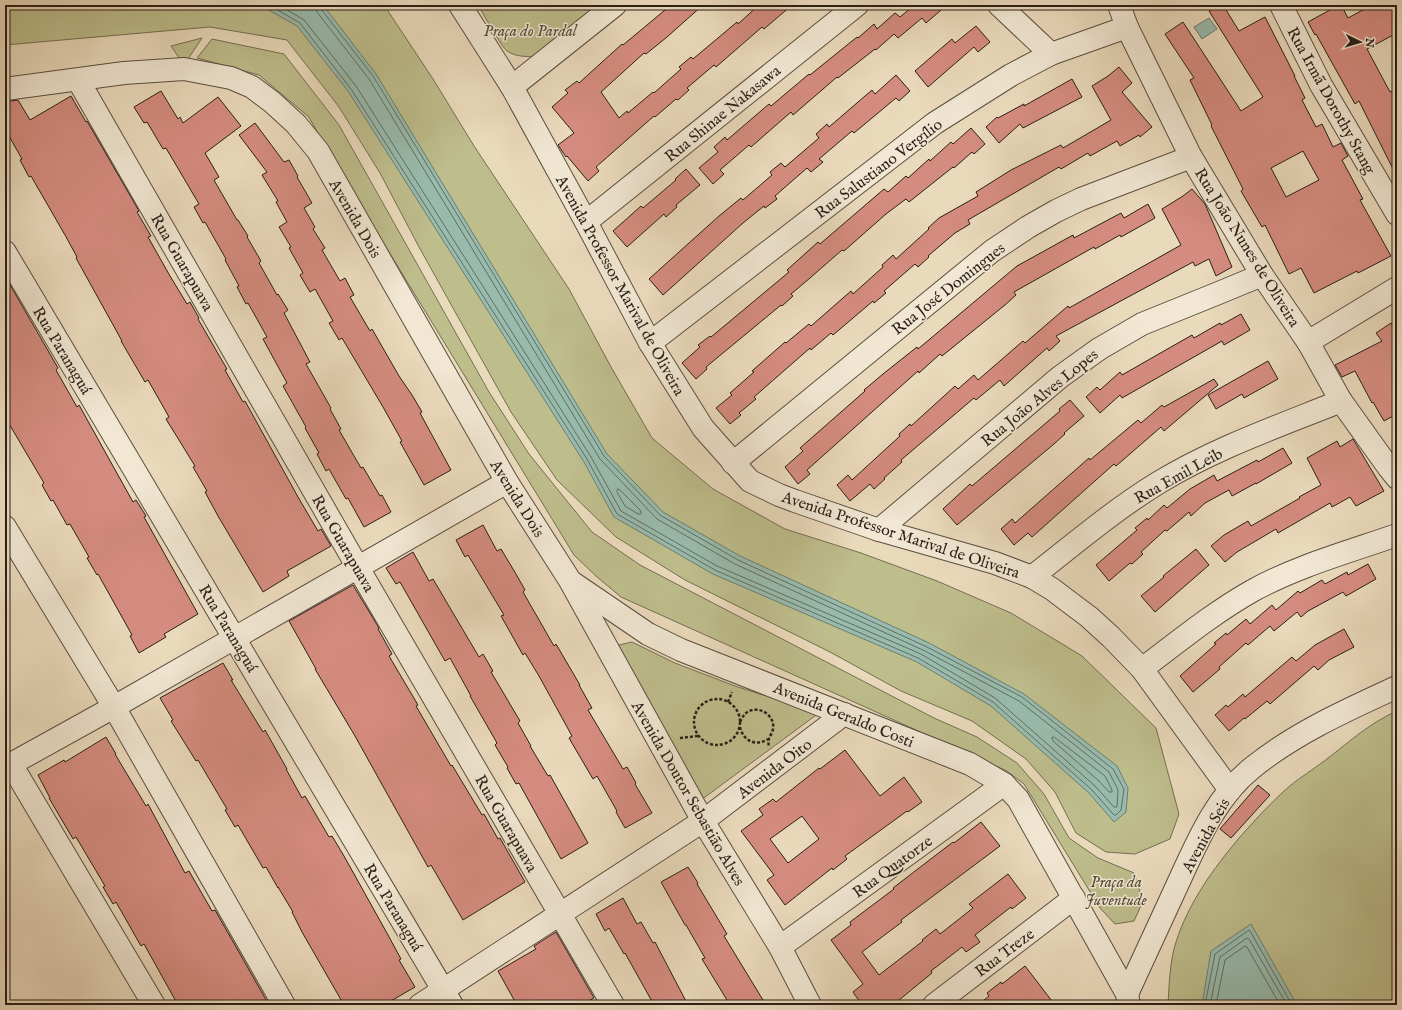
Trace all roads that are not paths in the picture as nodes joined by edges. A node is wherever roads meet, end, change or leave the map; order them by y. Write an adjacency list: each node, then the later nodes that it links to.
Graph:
1 (460, 5): 10 (street, Avenida Professor Marival de Oliveira)
2 (615, 5): 10 (street)
3 (857, 5): 14 (street, Rua Shinae Nakasawa)
4 (999, 5): 8 (street)
5 (1119, 5): 7 (street, Rua João Nunes de Oliveira)
6 (1281, 5): 13 (street, Rua Irmã Dorothy Stang)
7 (1127, 27): 8 (street, Rua Salustiano Vergílio); 12 (street, Rua João Nunes de Oliveira)
8 (1051, 54): 19 (street, Rua Salustiano Vergílio)
9 (78, 80): 11 (street, Avenida Dois); 23 (street, Avenida Dois); 27 (street, Rua Guarapuava)
10 (512, 87): 14 (street, Avenida Professor Marival de Oliveira)
11 (5, 89)
12 (1191, 158): 16 (street, Rua João Nunes de Oliveira); 21 (street, Rua José Domingues)
13 (1397, 214)
14 (586, 222): 19 (street, Avenida Professor Marival de Oliveira)
15 (5, 252): 30 (street, Rua Paranaguá)
16 (1262, 275): 18 (street, Rua João Nunes de Oliveira); 25 (street, Rua João Alves Lopes)
17 (1397, 288): 18 (street)
18 (1308, 342): 20 (street, Rua João Nunes de Oliveira)
19 (650, 344): 21 (street, Avenida Professor Marival de Oliveira)
20 (1341, 401): 22 (street, Rua João Nunes de Oliveira); 28 (street, Rua Emil Leib)
21 (732, 463): 25 (street, Avenida Professor Marival de Oliveira)
22 (1397, 478)
23 (507, 482): 27 (street); 29 (street, Avenida Dois)
24 (5, 527): 33 (street)
25 (879, 530): 28 (street, Avenida Professor Marival de Oliveira)
26 (1397, 535): 31 (street)
27 (357, 566): 30 (street); 39 (street, Rua Guarapuava)
28 (1032, 577): 31 (street, Avenida Professor Marival de Oliveira)
29 (569, 579): 34 (street, Avenida Geraldo Costi); 37 (street, Avenida Doutor Sebastião Alves)
30 (234, 638): 33 (street); 41 (street, Rua Paranaguá)
31 (1142, 669): 36 (street, Avenida Professor Marival de Oliveira)
32 (1397, 687): 36 (street, Avenida Seis)
33 (114, 707): 43 (street); 44 (street)
34 (844, 714): 35 (street, Avenida Geraldo Costi); 37 (street, Avenida Oito)
35 (1004, 784): 38 (street, Avenida Geraldo Costi); 40 (street, Rua Quatorze)
36 (1230, 790): 42 (street, Avenida Seis)
37 (703, 821): 39 (street, Avenida Oito); 40 (street, Avenida Doutor Sebastião Alves)
38 (1074, 898): 42 (street, Avenida Geraldo Costi); 48 (street, Rua Treze)
39 (560, 914): 41 (street, Avenida Oito); 46 (street, Rua Guarapuava)
40 (780, 947): 47 (street, Avenida Doutor Sebastião Alves)
41 (448, 998): 45 (street, Avenida Oito)
42 (1128, 1000)
43 (154, 1005)
44 (284, 1005)
45 (420, 1005)
46 (613, 1005)
47 (810, 1005)
48 (934, 1005)

